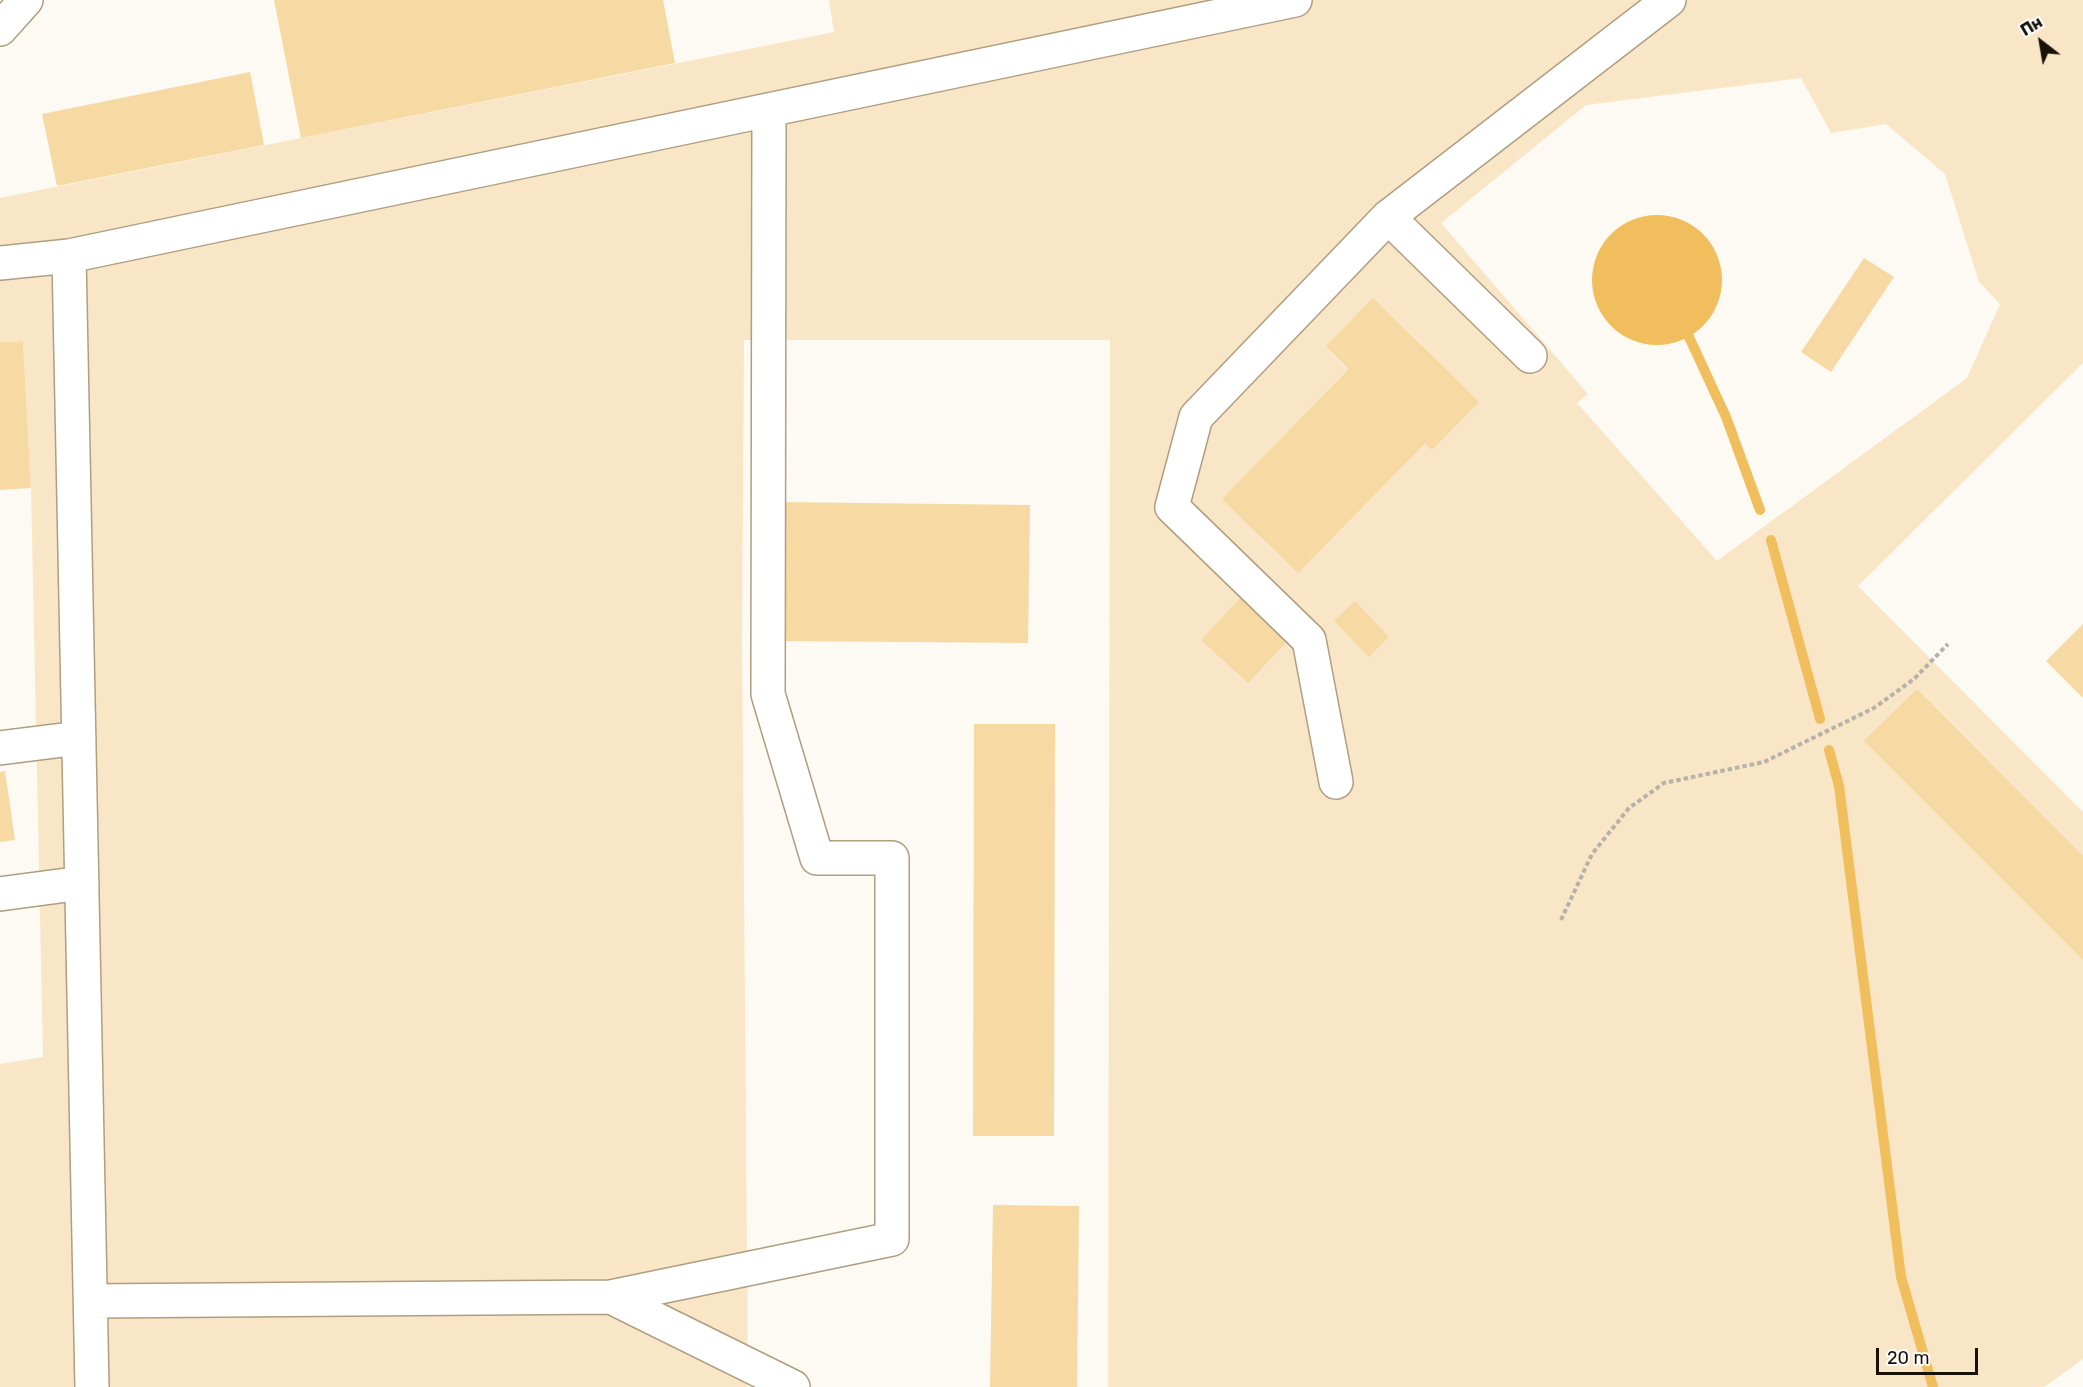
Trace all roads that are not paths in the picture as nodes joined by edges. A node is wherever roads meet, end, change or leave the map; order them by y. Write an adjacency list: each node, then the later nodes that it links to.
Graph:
1 (26, 0): 4 (street)
2 (1294, 0): 5 (street)
3 (1669, 0): 6 (street)
4 (0, 29)
5 (769, 110): 7 (street); 15 (street)
6 (1388, 217): 9 (street); 12 (street)
7 (69, 256): 8 (street); 10 (street)
8 (0, 263)
9 (1530, 356)
10 (79, 738): 11 (street); 13 (street)
11 (0, 748)
12 (1336, 782)
13 (82, 883): 14 (street); 16 (street)
14 (0, 894)
15 (611, 1297): 16 (street); 18 (street)
16 (91, 1301): 17 (street)
17 (92, 1387)
18 (793, 1387)

